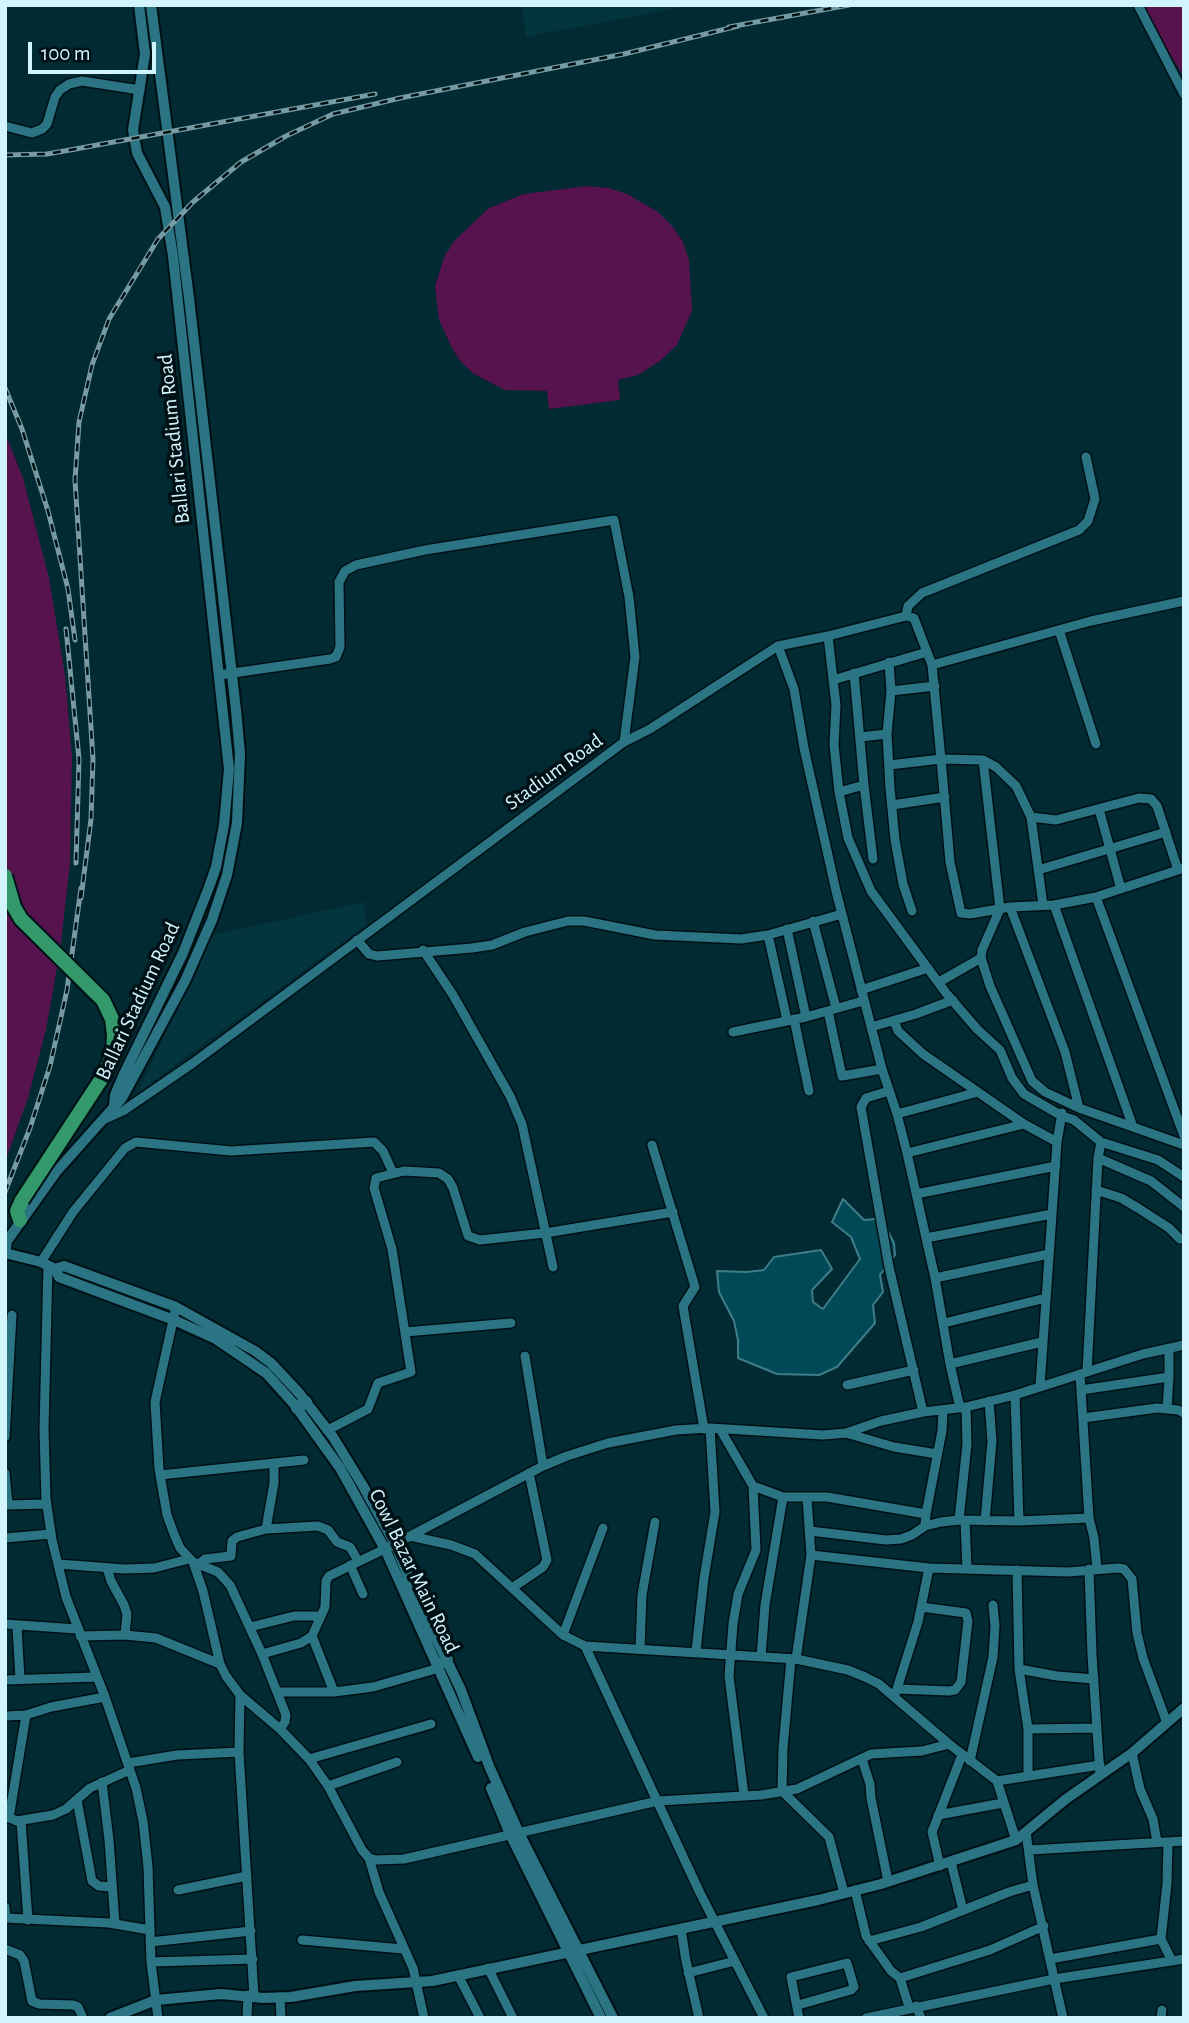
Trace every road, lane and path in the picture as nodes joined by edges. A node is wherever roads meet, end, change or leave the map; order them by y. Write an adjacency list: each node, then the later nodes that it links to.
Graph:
1 (139, 5): 4 (street, Ballari Stadium Road)
2 (151, 5): 7 (street, Ballari Stadium Road)
3 (1138, 5): 5 (street)
4 (140, 90): 6 (street); 7 (street, Ballari Stadium Road)
5 (1184, 94)
6 (5, 126)
7 (183, 299): 17 (street, Ballari Stadium Road); 19 (street, Ballari Stadium Road)
8 (1086, 457): 10 (street)
9 (1184, 601): 11 (street)
10 (906, 616): 12 (street); 14 (street)
11 (1059, 630): 16 (street); 26 (street)
12 (828, 636): 13 (street); 20 (street)
13 (778, 646): 25 (street); 48 (street)
14 (927, 652): 15 (street); 16 (street)
15 (889, 662): 18 (street); 22 (street)
16 (932, 665): 21 (street)
17 (232, 673): 19 (street, Stadium Road); 25 (street, Stadium Road); 54 (street, Ballari Stadium Road)
18 (854, 673): 20 (street); 24 (street)
19 (219, 675): 52 (street, Ballari Stadium Road)
20 (833, 680): 31 (street)
21 (935, 687): 22 (street); 27 (street)
22 (891, 691): 23 (street)
23 (887, 734): 24 (street); 29 (street)
24 (860, 737): 30 (street)
25 (624, 742): 53 (street, Stadium Road)
26 (1097, 744)
27 (941, 759): 28 (street); 29 (street); 32 (street)
28 (983, 760): 35 (street); 46 (street)
29 (889, 765): 33 (street)
30 (864, 785): 31 (street); 38 (street)
31 (839, 792): 57 (street)
32 (945, 797): 33 (street); 46 (street)
33 (892, 805): 47 (street)
34 (1099, 809): 35 (street); 36 (street); 37 (street)
35 (1031, 817): 40 (street)
36 (1166, 832): 37 (street); 39 (street)
37 (1110, 851): 40 (street); 42 (street)
38 (873, 859)
39 (1181, 869): 42 (street)
40 (1038, 870): 44 (street)
41 (5, 876): 95 (highway, bridge)
42 (1121, 889): 43 (street)
43 (1096, 897): 45 (street); 80 (street)
44 (1043, 905): 45 (street); 46 (street)
45 (1054, 905): 79 (street)
46 (1005, 908): 56 (street); 74 (street)
47 (912, 911)
48 (842, 914): 49 (street); 59 (street)
49 (813, 921): 50 (street); 62 (street)
50 (787, 929): 51 (street); 63 (street)
51 (768, 935): 55 (street); 64 (street)
52 (189, 939): 54 (street); 73 (street, Ballari Stadium Road)
53 (359, 942): 55 (street); 77 (street, Stadium Road)
54 (201, 944): 73 (street, Ballari Stadium Road)
55 (423, 950): 96 (street)
56 (981, 958): 58 (street); 72 (street)
57 (928, 968): 58 (street); 59 (street)
58 (939, 982): 60 (street)
59 (861, 990): 61 (street)
60 (953, 1000): 65 (street); 76 (street)
61 (863, 1001): 62 (street); 66 (street)
62 (832, 1009): 63 (street); 68 (street)
63 (806, 1017): 64 (street)
64 (791, 1020): 67 (street); 70 (street)
65 (894, 1021): 66 (street); 71 (street)
66 (871, 1027): 68 (street)
67 (733, 1032)
68 (881, 1069): 69 (street)
69 (889, 1090): 75 (street); 117 (street)
70 (809, 1091)
71 (978, 1092): 75 (street); 78 (street)
72 (1064, 1102): 74 (street); 76 (street)
73 (114, 1105): 77 (street)
74 (1079, 1108): 79 (street)
75 (897, 1114): 85 (street)
76 (1062, 1116): 81 (street); 82 (street)
77 (103, 1120): 95 (street)
78 (1024, 1124): 81 (street); 85 (street)
79 (1133, 1127): 84 (street)
80 (1184, 1136)
81 (1057, 1142): 87 (street)
82 (1101, 1142): 86 (street); 89 (street)
83 (652, 1145): 93 (street)
84 (1184, 1145)
85 (907, 1153): 91 (street)
86 (1098, 1158): 90 (street); 92 (street)
87 (1056, 1166): 91 (street); 94 (street)
88 (393, 1173): 96 (street); 102 (street); 111 (street)
89 (1184, 1177)
90 (1096, 1190): 98 (street); 118 (street)
91 (916, 1194): 97 (street)
92 (1184, 1207)
93 (673, 1212): 96 (street); 132 (street)
94 (1052, 1214): 97 (street); 101 (street)
95 (20, 1220): 99 (street)
96 (545, 1233): 103 (street)
97 (926, 1238): 104 (street)
98 (1180, 1240)
99 (6, 1242): 100 (street)
100 (5, 1254): 102 (street)
101 (1049, 1254): 104 (street); 105 (street)
102 (48, 1266): 106 (street); 108 (street, Cowl Bazar Main Road); 146 (street)
103 (553, 1267)
104 (935, 1278): 110 (street)
105 (1046, 1298): 110 (street); 112 (street)
106 (176, 1307): 108 (street); 125 (street)
107 (12, 1315): 135 (street)
108 (174, 1320): 125 (street, Cowl Bazar Main Road); 142 (street)
109 (511, 1323): 111 (street)
110 (944, 1323): 116 (street)
111 (405, 1332): 133 (street)
112 (1042, 1342): 116 (street); 121 (street)
113 (1184, 1345): 114 (street)
114 (1170, 1349): 118 (street); 119 (street)
115 (525, 1356): 139 (street)
116 (950, 1364): 126 (street)
117 (914, 1370): 120 (street); 129 (street)
118 (1083, 1373): 121 (street); 122 (street)
119 (1169, 1377): 122 (street); 127 (street)
120 (847, 1385)
121 (1040, 1387): 123 (street)
122 (1081, 1390): 131 (street)
123 (1015, 1395): 124 (street); 152 (street)
124 (989, 1401): 126 (street); 151 (street)
125 (301, 1405): 133 (street); 161 (street, Cowl Bazar Main Road)
126 (963, 1408): 128 (street); 150 (street)
127 (1167, 1409): 130 (street); 131 (street)
128 (943, 1411): 129 (street); 136 (street)
129 (923, 1412): 134 (street)
130 (1184, 1413)
131 (1083, 1418): 149 (street)
132 (711, 1429): 134 (street); 139 (street); 143 (street); 185 (street)
133 (328, 1430): 161 (street)
134 (846, 1433): 136 (street)
135 (5, 1437)
136 (937, 1454): 148 (street)
137 (304, 1460): 138 (street)
138 (274, 1463): 142 (street); 156 (street)
139 (543, 1466): 141 (street)
140 (5, 1473): 147 (street)
141 (529, 1474): 159 (street); 171 (street)
142 (160, 1475): 163 (street)
143 (753, 1486): 144 (street); 187 (street)
144 (783, 1497): 145 (street); 188 (street)
145 (807, 1498): 148 (street); 157 (street)
146 (47, 1504): 147 (street); 158 (street)
147 (7, 1505)
148 (926, 1514): 154 (street)
149 (1089, 1518): 152 (street); 169 (street)
150 (962, 1520): 151 (street); 154 (street); 168 (street)
151 (985, 1521): 152 (street)
152 (1019, 1521)
153 (655, 1522): 184 (street)
154 (925, 1526): 157 (street)
155 (603, 1528): 180 (street)
156 (266, 1529): 163 (street); 164 (street)
157 (810, 1531): 162 (street)
158 (51, 1534): 160 (street); 165 (street)
159 (410, 1536): 161 (street); 171 (street)
160 (5, 1538)
161 (390, 1546): 164 (street); 191 (street, Cowl Bazar Main Road)
162 (811, 1555): 167 (street); 189 (street)
163 (193, 1562): 166 (street); 178 (street); 190 (street)
164 (354, 1563): 172 (street); 175 (street)
165 (58, 1564): 166 (street); 179 (street)
166 (107, 1568): 181 (street)
167 (929, 1568): 168 (street); 174 (street)
168 (967, 1568): 170 (street)
169 (1093, 1569): 170 (street); 195 (street); 205 (street)
170 (1017, 1570): 192 (street)
171 (512, 1588): 180 (street)
172 (363, 1594)
173 (993, 1605): 213 (street)
174 (921, 1607): 199 (street); 199 (street)
175 (321, 1616): 178 (street); 182 (street)
176 (5, 1625): 177 (street)
177 (18, 1627): 179 (street); 194 (street)
178 (250, 1627): 186 (street)
179 (79, 1633): 181 (street); 193 (street)
180 (563, 1635): 183 (street)
181 (125, 1636): 190 (street)
182 (312, 1636): 186 (street); 198 (street)
183 (585, 1646): 184 (street); 226 (street)
184 (640, 1648): 185 (street)
185 (696, 1651): 187 (street)
186 (262, 1654): 197 (street)
187 (731, 1656): 188 (street); 224 (street)
188 (761, 1657): 189 (street)
189 (793, 1659): 199 (street); 223 (street)
190 (220, 1664): 200 (street)
191 (441, 1664): 198 (street); 232 (street, Cowl Bazar Main Road)
192 (1019, 1669): 195 (street); 209 (street)
193 (96, 1677): 194 (street); 201 (street)
194 (20, 1679): 196 (street)
195 (1094, 1679): 207 (street)
196 (5, 1680)
197 (277, 1692): 198 (street); 208 (street)
198 (334, 1692)
199 (895, 1692): 210 (street)
200 (240, 1695): 208 (street); 211 (street)
201 (105, 1697): 203 (street); 217 (street)
202 (1184, 1708): 205 (street)
203 (26, 1714): 204 (street); 229 (street)
204 (5, 1716)
205 (1167, 1723): 212 (street)
206 (430, 1724): 214 (street)
207 (1097, 1728): 209 (street); 218 (street)
208 (280, 1729): 214 (street)
209 (1028, 1729): 219 (street)
210 (949, 1744): 213 (street); 215 (street)
211 (239, 1752): 217 (street); 240 (street)
212 (1132, 1753): 218 (street); 235 (street)
213 (966, 1758): 220 (street); 228 (street)
214 (309, 1759): 222 (street)
215 (862, 1759): 223 (street); 241 (street)
216 (397, 1762): 222 (street)
217 (129, 1767): 221 (street); 254 (street)
218 (1100, 1770): 219 (street); 231 (street)
219 (1028, 1776): 220 (street)
220 (997, 1781): 227 (street)
221 (102, 1782): 225 (street); 243 (street)
222 (328, 1786): 238 (street)
223 (782, 1791): 224 (street); 245 (street)
224 (744, 1795): 226 (street)
225 (77, 1800): 230 (street); 243 (street)
226 (658, 1801): 232 (street); 250 (street)
227 (1003, 1803): 228 (street); 233 (street)
228 (938, 1815): 239 (street)
229 (7, 1817): 230 (street)
230 (21, 1821): 249 (street)
231 (1026, 1832): 233 (street); 237 (street)
232 (515, 1833): 238 (street); 262 (street, Cowl Bazar Main Road)
233 (1016, 1840): 239 (street)
234 (1184, 1841): 236 (street)
235 (1157, 1842): 236 (street); 237 (street)
236 (1168, 1842): 256 (street)
237 (1029, 1850): 242 (street)
238 (369, 1858): 260 (street)
239 (946, 1864): 241 (street); 247 (street)
240 (247, 1876): 244 (street); 255 (street)
241 (888, 1881): 245 (street)
242 (1033, 1885): 247 (street); 252 (street)
243 (113, 1887): 251 (street)
244 (177, 1890)
245 (850, 1892): 250 (street); 259 (street)
246 (5, 1907): 248 (street)
247 (963, 1910): 259 (street)
248 (6, 1918): 249 (street)
249 (27, 1920): 251 (street)
250 (715, 1922): 253 (street); 266 (street)
251 (115, 1924): 254 (street)
252 (1044, 1926): 264 (street); 272 (street)
253 (681, 1929): 262 (street); 270 (street)
254 (150, 1930): 258 (street)
255 (251, 1931): 258 (street); 263 (street)
256 (1161, 1939): 264 (street); 267 (street)
257 (302, 1940): 260 (street)
258 (150, 1941): 268 (street)
259 (869, 1941): 272 (street)
260 (404, 1948): 274 (street)
261 (5, 1949): 280 (street)
262 (573, 1951): 269 (street); 288 (street); 289 (street)
263 (253, 1959): 268 (street); 275 (street)
264 (1050, 1959): 273 (street)
265 (1184, 1959): 267 (street)
266 (735, 1961): 270 (street); 291 (street)
267 (1172, 1961): 273 (street)
268 (151, 1962): 277 (street)
269 (488, 1968): 271 (street); 287 (street)
270 (688, 1973): 290 (street)
271 (458, 1975): 274 (street); 286 (street)
272 (900, 1978): 279 (street)
273 (1054, 1979): 279 (street); 295 (street)
274 (418, 1982): 276 (street); 285 (street)
275 (251, 1996): 276 (street); 277 (street); 283 (street)
276 (280, 1997): 284 (street)
277 (156, 2000): 281 (street); 282 (street)
278 (798, 2005): 278 (street); 292 (street)
279 (913, 2006): 293 (street); 294 (street)
280 (83, 2018)
281 (110, 2018)
282 (158, 2018)
283 (247, 2018)
284 (281, 2018)
285 (424, 2018)
286 (480, 2018)
287 (513, 2018)
288 (601, 2018)
289 (613, 2018)
290 (699, 2018)
291 (764, 2018)
292 (799, 2018)
293 (866, 2018)
294 (921, 2018)
295 (1063, 2018)

